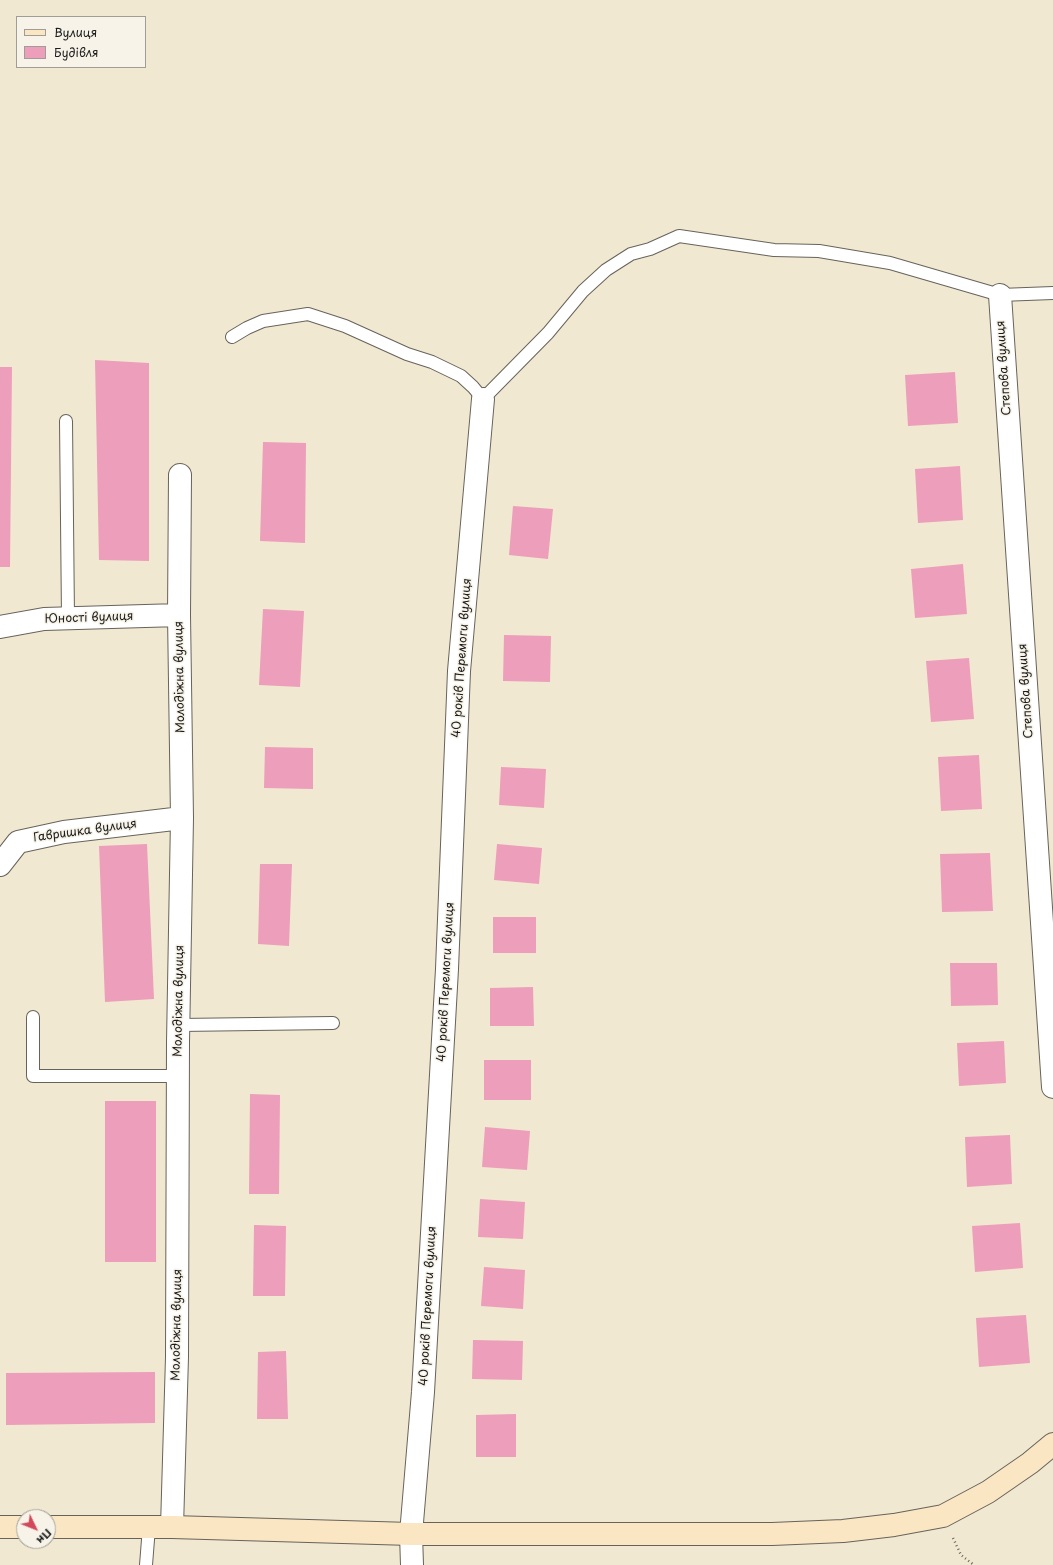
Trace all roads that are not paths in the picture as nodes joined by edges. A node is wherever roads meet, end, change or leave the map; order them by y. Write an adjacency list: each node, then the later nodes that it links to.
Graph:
1 (1053, 293): 2 (lane)
2 (1000, 295): 4 (lane); 16 (street, Степова вулиця)
3 (232, 337): 4 (lane)
4 (483, 399): 23 (street, 40 років Перемоги вулиця)
5 (66, 421): 8 (lane)
6 (180, 475): 7 (street, Молодіжна вулиця)
7 (179, 615): 8 (street, Юності вулиця); 10 (street, Молодіжна вулиця)
8 (68, 618): 9 (street, Юності вулиця)
9 (0, 627)
10 (182, 818): 11 (street, Гавришка вулиця); 14 (street, Молодіжна вулиця)
11 (0, 865)
12 (33, 1017): 15 (lane)
13 (333, 1023): 14 (lane)
14 (179, 1025): 15 (street, Молодіжна вулиця)
15 (178, 1076): 22 (street, Молодіжна вулиця)
16 (1053, 1087)
17 (1053, 1444): 23 (street)
18 (0, 1526): 19 (street)
19 (16, 1527)
20 (56, 1527): 21 (street)
21 (149, 1527): 22 (street); 24 (lane)
22 (172, 1527): 23 (street)
23 (411, 1534): 25 (street, 40 років Перемоги вулиця)
24 (146, 1565)
25 (412, 1565)

